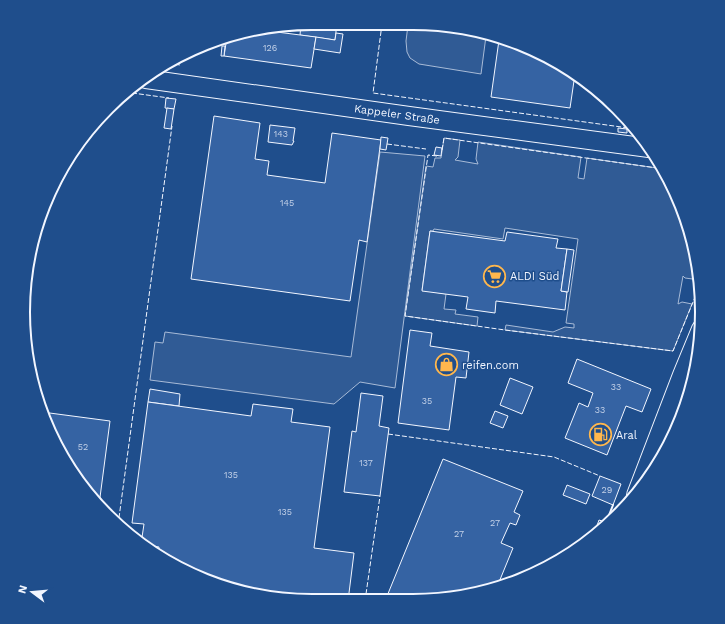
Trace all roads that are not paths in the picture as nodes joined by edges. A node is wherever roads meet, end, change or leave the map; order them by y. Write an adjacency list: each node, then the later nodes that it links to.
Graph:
1 (152, 80): 2 (street, Kappeler Straße)
2 (642, 147)
3 (693, 348): 4 (street)
4 (644, 473)

